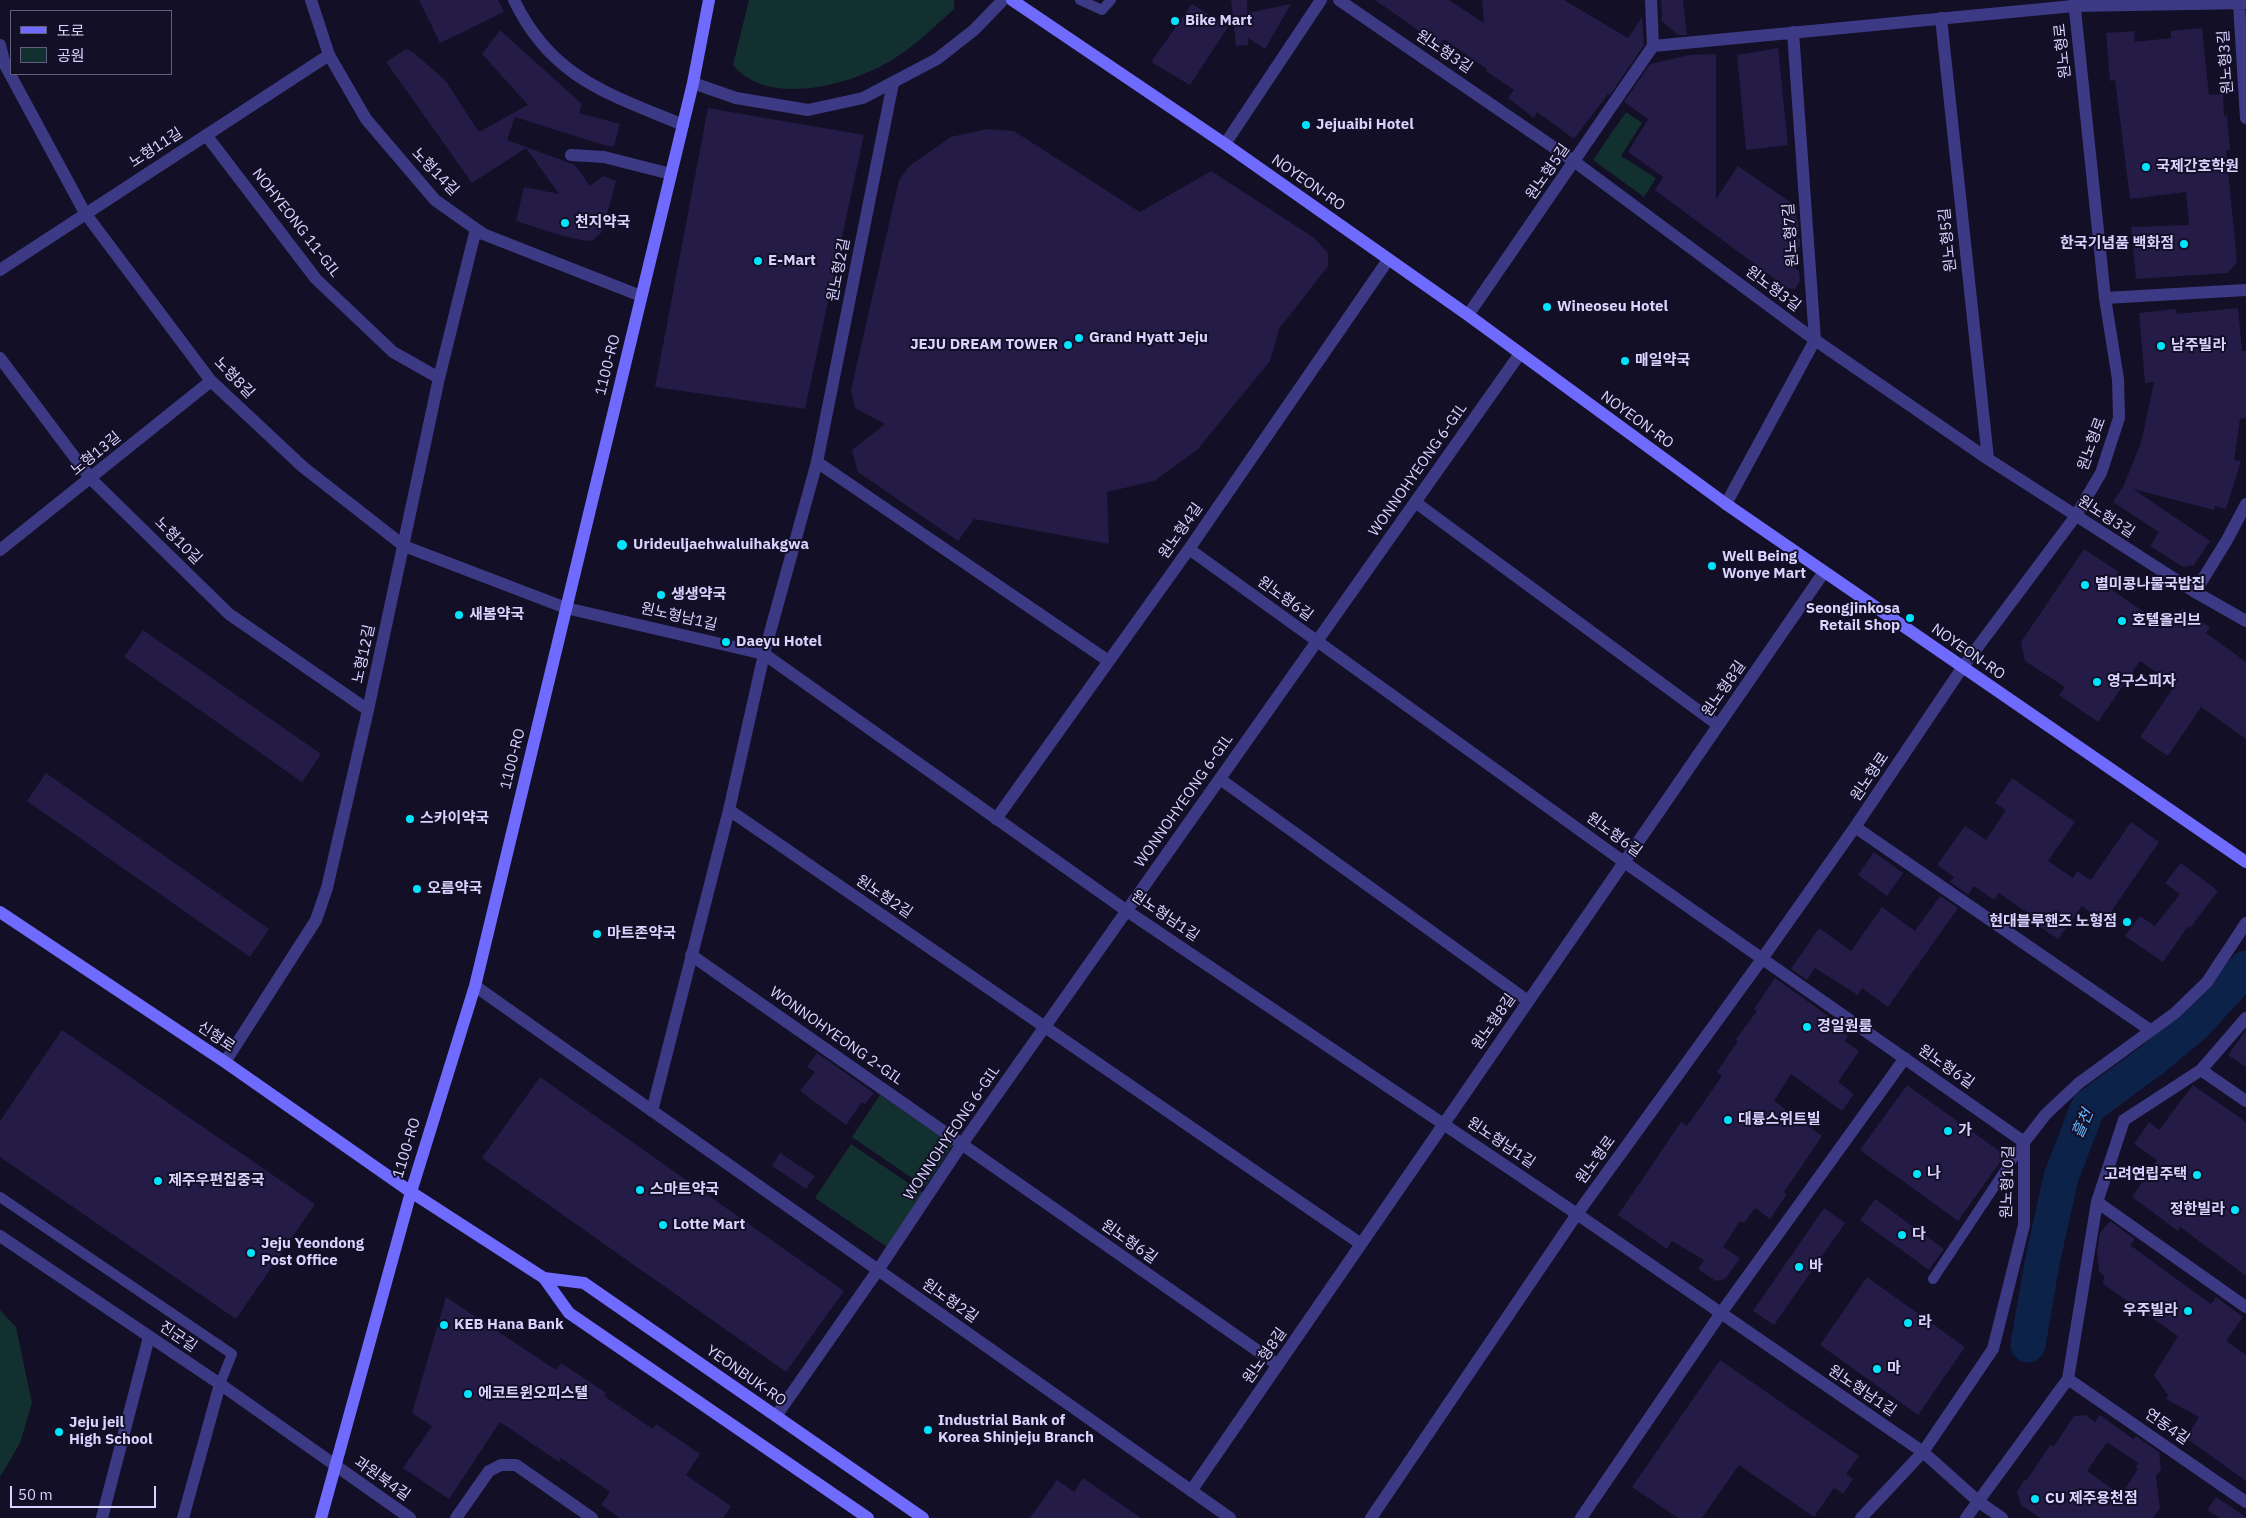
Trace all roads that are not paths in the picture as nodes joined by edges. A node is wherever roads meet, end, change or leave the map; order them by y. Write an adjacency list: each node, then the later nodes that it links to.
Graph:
1 (311, 0): 17 (street, 노형14길)
2 (514, 0): 22 (street)
3 (709, 0): 19 (main road, 1100-RO)
4 (1003, 0): 20 (street)
5 (1012, 0): 24 (main road, NOYEON-RO)
6 (1080, 0): 7 (lane)
7 (1111, 0)
8 (1321, 0): 24 (street)
9 (1339, 0): 26 (street, 원노형3길)
10 (1651, 0): 16 (street)
11 (2074, 3): 12 (street); 13 (street); 34 (street, 원노형로)
12 (2242, 4): 21 (street, 원노형3길)
13 (1940, 18): 14 (street); 41 (street, 원노형5길)
14 (1793, 32): 16 (street); 36 (street, 원노형7길)
15 (0, 45): 18 (street, 노형8길)
16 (1654, 46): 26 (street, 원노형5길)
17 (329, 55): 23 (street, 노형11길); 29 (street, 노형14길)
18 (3, 66): 28 (street, 노형8길)
19 (693, 83): 20 (street); 22 (main road, 1100-RO)
20 (893, 83): 42 (street, 원노형2길)
21 (2246, 118)
22 (682, 125): 27 (main road, 1100-RO)
23 (206, 134): 28 (street, 노형11길); 39 (street, NOHYEONG 11-GIL)
24 (1225, 144): 30 (main road, NOYEON-RO)
25 (571, 155): 27 (street)
26 (1575, 162): 35 (street, 원노형5길); 36 (street, 원노형3길)
27 (671, 174): 33 (main road, 1100-RO)
28 (85, 213): 31 (street, 노형11길); 40 (street, 노형8길)
29 (476, 230): 33 (street, 노형14길); 39 (street, 노형12길)
30 (1388, 260): 35 (main road, NOYEON-RO); 49 (street, 원노형4길)
31 (0, 270)
32 (2246, 290): 34 (street)
33 (641, 296): 53 (main road, 1100-RO)
34 (2105, 298): 47 (street, 원노형로)
35 (1468, 315): 37 (main road, NOYEON-RO)
36 (1815, 340): 41 (street, 원노형3길); 45 (street)
37 (1519, 355): 44 (street, WONNOHYEONG 6-GIL); 45 (main road, NOYEON-RO)
38 (0, 358): 43 (street, 노형10길)
39 (439, 378): 48 (street, 노형12길)
40 (211, 381): 43 (street, 노형13길); 48 (street, 노형8길)
41 (1988, 459): 47 (street, 원노형3길)
42 (817, 462): 56 (street, 원노형2길); 57 (street)
43 (92, 479): 50 (street, 노형13길); 59 (street, 노형10길)
44 (1415, 502): 55 (street, WONNOHYEONG 6-GIL); 60 (street)
45 (1726, 504): 51 (main road, NOYEON-RO)
46 (2246, 504): 52 (street)
47 (2075, 517): 52 (street, 원노형3길); 58 (street, 원노형로)
48 (404, 546): 53 (street, 노형8길); 59 (street, 노형12길)
49 (1189, 549): 55 (street, 원노형6길); 57 (street, 원노형4길)
50 (0, 550)
51 (1824, 572): 58 (main road, NOYEON-RO); 60 (street, 원노형8길)
52 (2195, 592): 54 (street, 원노형3길)
53 (566, 608): 56 (street, 원노형남1길); 72 (main road, 1100-RO)
54 (2246, 621)
55 (1317, 642): 61 (street, WONNOHYEONG 6-GIL); 65 (street, 원노형6길)
56 (764, 654): 62 (street, 원노형2길); 63 (street, 원노형남1길)
57 (1107, 660): 63 (street, 원노형4길)
58 (1962, 668): 64 (street, 원노형로); 66 (main road, NOYEON-RO)
59 (368, 710): 78 (street, 노형12길)
60 (1718, 725): 65 (street, 원노형8길)
61 (1220, 779): 67 (street, WONNOHYEONG 6-GIL); 73 (street)
62 (729, 810): 70 (street, 원노형2길); 75 (street, 원노형2길)
63 (996, 819): 67 (street, 원노형남1길)
64 (1855, 827): 71 (street, 원노형로); 76 (street)
65 (1624, 862): 71 (street, 원노형6길); 73 (street, 원노형8길)
66 (2246, 862)
67 (1127, 910): 75 (street, WONNOHYEONG 6-GIL); 82 (street, 원노형남1길)
68 (1, 916): 78 (main road, 신형로)
69 (2246, 923): 76 (street, 원노형10길)
70 (690, 955): 81 (street, 원노형2길); 84 (street, WONNOHYEONG 2-GIL)
71 (1762, 960): 77 (street, 원노형6길); 88 (street, 원노형로)
72 (475, 986): 81 (street, 원노형2길); 85 (main road, 1100-RO)
73 (1528, 1001): 82 (street, 원노형8길)
74 (2246, 1018): 79 (street)
75 (1045, 1027): 84 (street, WONNOHYEONG 6-GIL); 90 (street)
76 (2150, 1030): 83 (street, 원노형10길)
77 (1905, 1058): 83 (street, 원노형6길); 95 (street)
78 (225, 1062): 85 (main road, 신형로)
79 (2201, 1070): 80 (street); 87 (street)
80 (2246, 1101)
81 (652, 1111): 91 (street, 원노형2길)
82 (1444, 1124): 88 (street, 원노형남1길); 90 (street, 원노형8길)
83 (2024, 1142): 93 (lane); 101 (street, 원노형10길)
84 (962, 1144): 91 (street, WONNOHYEONG 6-GIL); 97 (street, 원노형6길)
85 (410, 1192): 92 (main road, YEONBUK-RO); 102 (main road, 1100-RO)
86 (0, 1197): 99 (lane)
87 (2097, 1202): 94 (street); 98 (street)
88 (1577, 1214): 95 (street, 원노형남1길); 115 (street, 원노형로)
89 (0, 1236): 96 (street, 진군길)
90 (1361, 1244): 97 (street, 원노형8길)
91 (878, 1270): 100 (street, WONNOHYEONG 6-GIL); 103 (street, 원노형2길)
92 (544, 1278): 100 (main road, YEONBUK-RO); 112 (main road, YEONBUK-RO)
93 (1933, 1279)
94 (2246, 1307)
95 (1721, 1314): 101 (street, 원노형남1길); 116 (street)
96 (149, 1337): 99 (street, 진군길); 106 (street)
97 (1278, 1366): 103 (street, 원노형8길)
98 (2068, 1379): 104 (street); 105 (street, 연동4길)
99 (220, 1384): 102 (street, 진군길); 107 (street)
100 (776, 1416): 113 (main road, YEONBUK-RO)
101 (1922, 1452): 104 (street, 원노형남1길); 117 (street, 원노형10길)
102 (336, 1467): 108 (main road, 1100-RO); 109 (street, 과원북4길)
103 (1191, 1491): 114 (street, 원노형2길)
104 (1979, 1502): 118 (street); 119 (street, 원노형남1길)
105 (2246, 1502)
106 (102, 1518)
107 (183, 1518)
108 (322, 1518)
109 (410, 1518)
110 (456, 1518): 111 (street)
111 (592, 1518)
112 (868, 1518)
113 (923, 1518)
114 (1230, 1518)
115 (1371, 1518)
116 (1581, 1518)
117 (1861, 1518)
118 (1966, 1518)
119 (2002, 1518)

